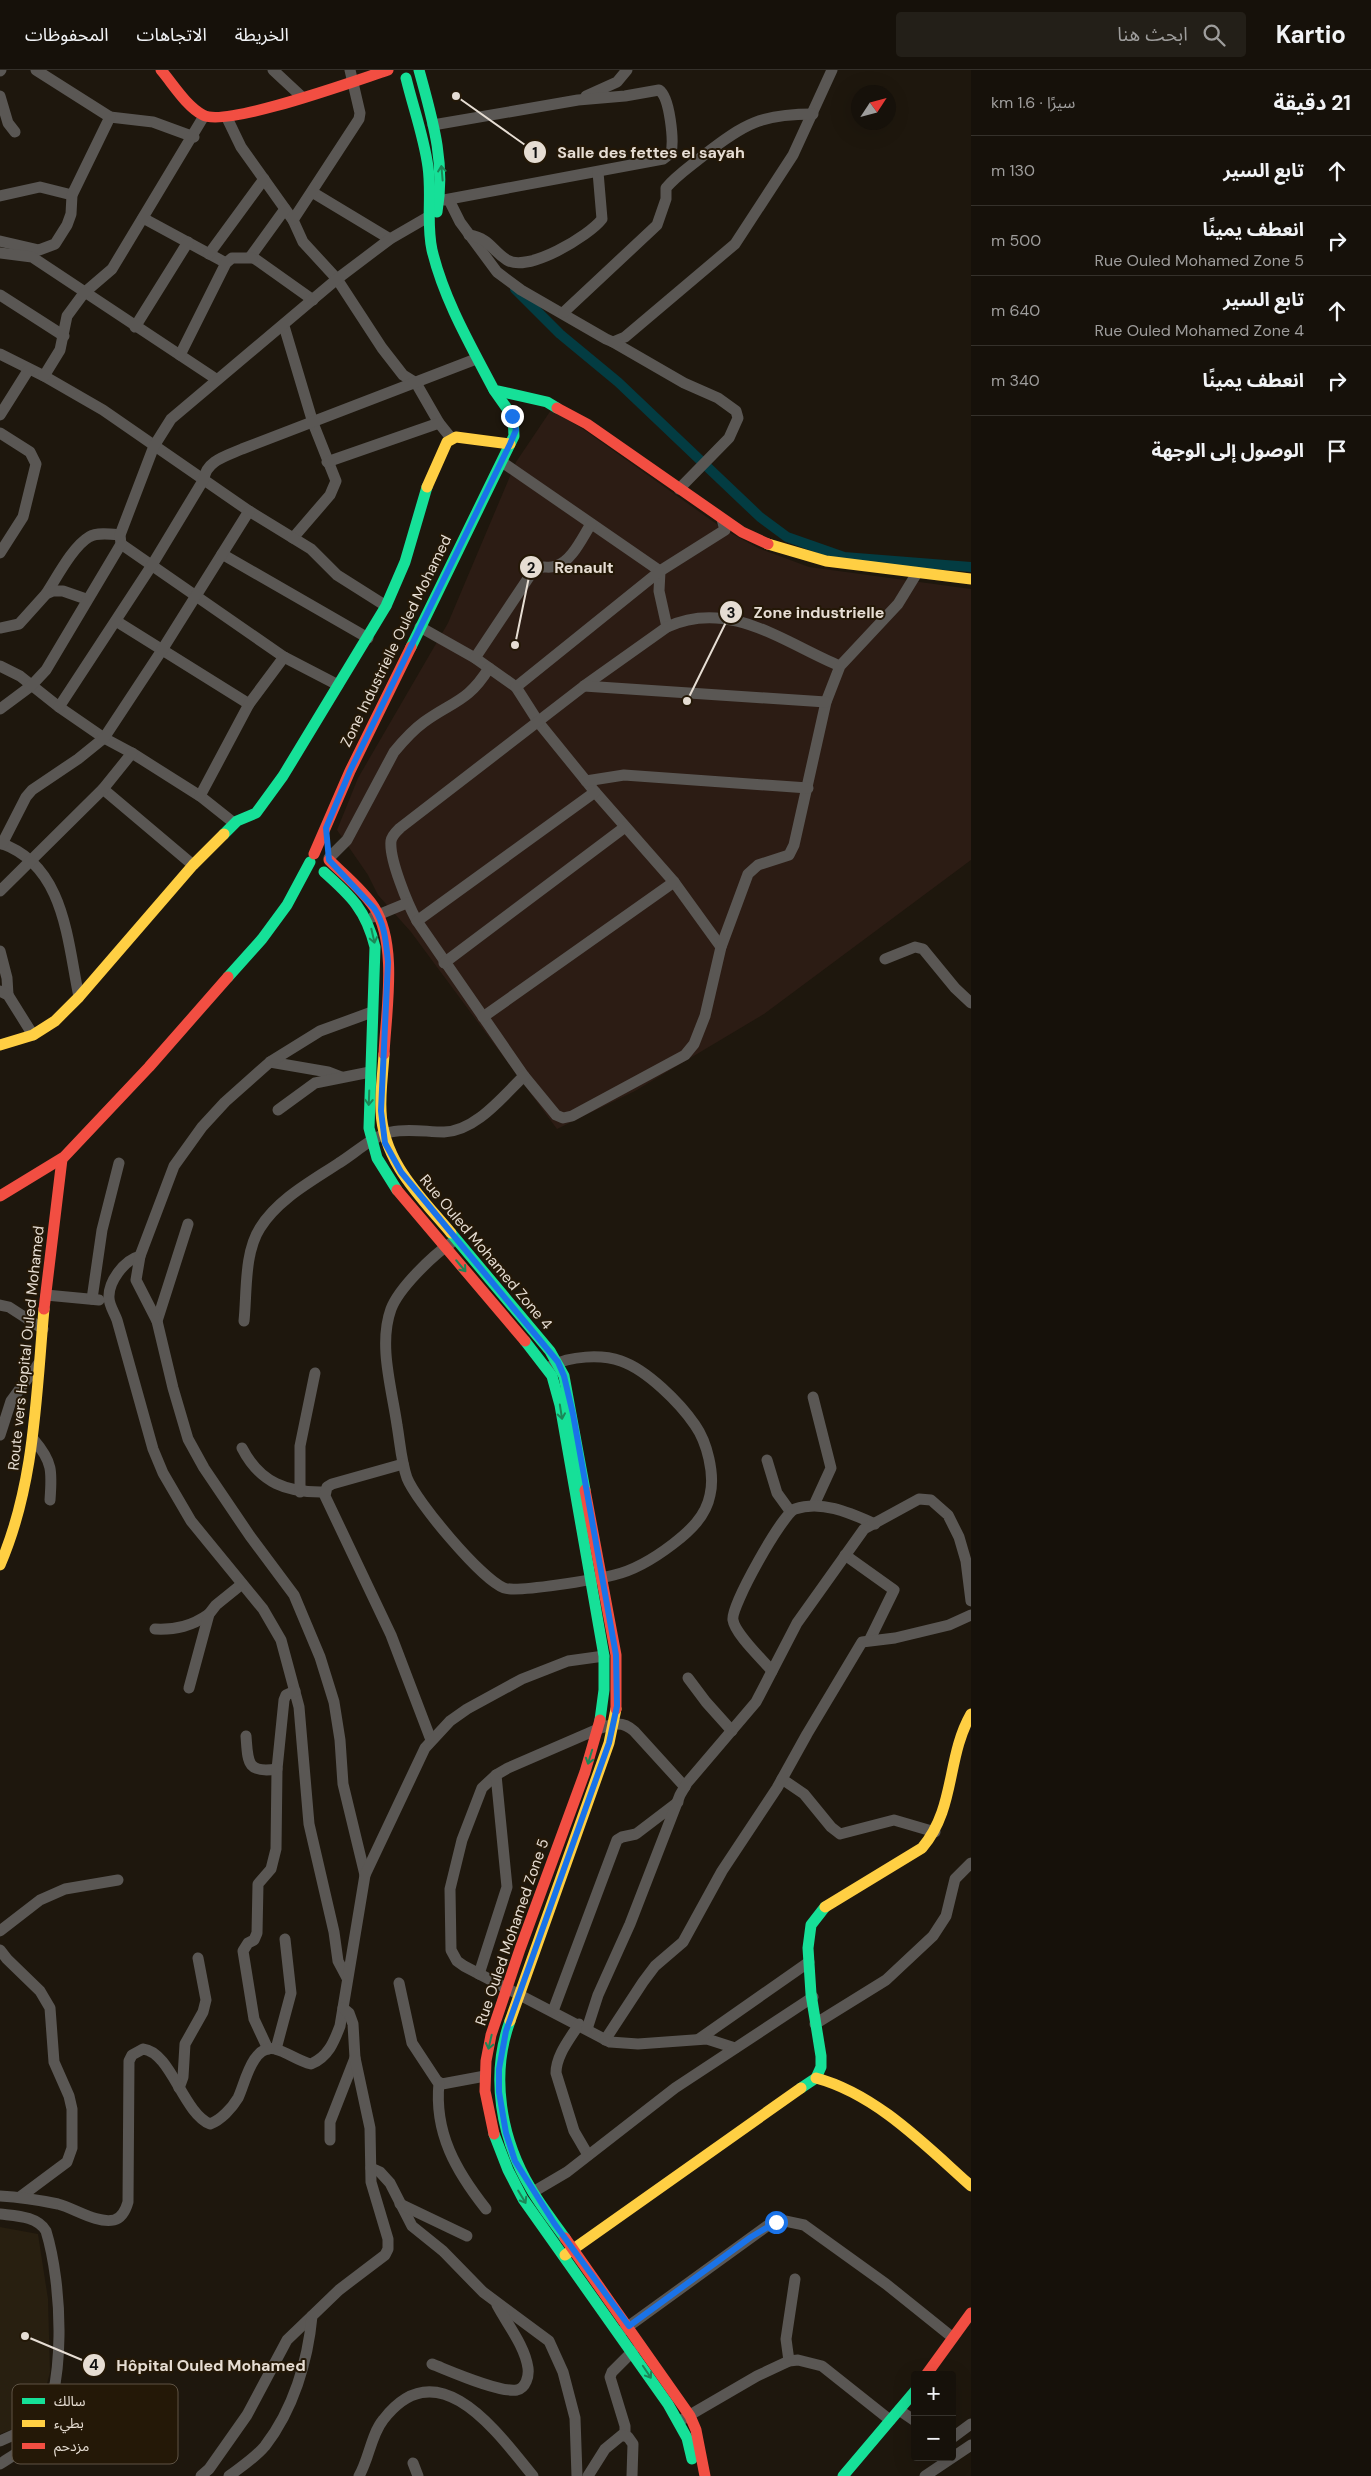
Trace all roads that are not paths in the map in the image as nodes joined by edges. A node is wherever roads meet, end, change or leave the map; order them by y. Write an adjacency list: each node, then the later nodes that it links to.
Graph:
1 (36, 70): 15 (street)
2 (161, 70): 14 (street)
3 (273, 70): 11 (street)
4 (419, 70): 8 (street); 17 (street)
5 (627, 70): 12 (street)
6 (832, 70): 13 (street)
7 (386, 71): 8 (street); 9 (street)
8 (402, 74): 25 (street)
9 (352, 75): 11 (street); 22 (street)
10 (0, 96): 18 (street)
11 (302, 97): 16 (street)
12 (578, 100): 17 (street); 20 (street)
13 (813, 114): 43 (street); 47 (street)
14 (204, 116): 16 (street); 19 (street)
15 (110, 117): 19 (street); 23 (street)
16 (227, 118): 21 (street)
17 (433, 125): 25 (street, one-way to 17)
18 (15, 132)
19 (194, 137): 28 (street)
20 (598, 172): 25 (street); 30 (street)
21 (264, 179): 26 (street); 36 (street)
22 (312, 192): 29 (street); 32 (street)
23 (72, 195): 24 (street); 33 (street)
24 (0, 196)
25 (440, 201): 27 (street); 30 (street); 31 (street)
26 (286, 209): 29 (street); 37 (street)
27 (428, 217): 31 (street); 32 (street)
28 (143, 218): 34 (street); 40 (street)
29 (293, 220): 39 (street)
30 (469, 235): 43 (street)
31 (430, 238): 50 (street)
32 (390, 239): 39 (street)
33 (0, 241)
34 (188, 242): 36 (street); 45 (street)
35 (0, 253): 40 (street)
36 (209, 254): 38 (street)
37 (252, 258): 38 (street); 42 (street)
38 (226, 263): 49 (street)
39 (337, 279): 42 (street); 54 (street)
40 (84, 293): 45 (street); 46 (street)
41 (0, 295): 46 (street)
42 (314, 300): 44 (street)
43 (564, 312): 47 (street)
44 (284, 326): 53 (street); 57 (street)
45 (135, 327): 49 (street)
46 (64, 336): 52 (street)
47 (613, 342): 66 (street)
48 (0, 354): 51 (street)
49 (180, 355): 53 (street)
50 (476, 359): 54 (street); 55 (street)
51 (29, 368): 52 (street); 56 (street)
52 (44, 376): 62 (street)
53 (216, 378): 62 (street)
54 (416, 383): 57 (street); 58 (street)
55 (494, 390): 61 (street, Zone Industrielle Ouled Mohamed); 66 (street)
56 (0, 415)
57 (313, 423): 63 (street); 65 (street)
58 (438, 423): 60 (street); 63 (street)
59 (0, 433): 72 (street)
60 (451, 438): 61 (street); 81 (street)
61 (510, 444): 64 (street, Zone Industrielle Ouled Mohamed)
62 (154, 446): 65 (street); 71 (street)
63 (327, 462): 70 (street)
64 (502, 462): 69 (street); 83 (street, Zone Industrielle Ouled Mohamed)
65 (204, 480): 67 (street); 74 (street)
66 (680, 489): 68 (street)
67 (249, 511): 70 (street); 73 (street)
68 (722, 519): 75 (street); 76 (street)
69 (591, 524): 75 (street); 89 (street)
70 (293, 538): 81 (street)
71 (120, 539): 74 (street); 78 (street); 80 (street)
72 (0, 553)
73 (222, 554): 79 (street); 86 (street)
74 (152, 565): 79 (street); 82 (street)
75 (660, 571): 84 (street); 96 (street)
76 (917, 573): 77 (street); 91 (street)
77 (971, 579)
78 (46, 594): 80 (street); 85 (street)
79 (196, 597): 87 (street); 88 (street)
80 (86, 599): 94 (street)
81 (386, 606): 86 (street)
82 (116, 622): 87 (street); 99 (street)
83 (420, 627): 89 (street); 111 (street, Zone Industrielle Ouled Mohamed)
84 (667, 627): 91 (street); 95 (street)
85 (0, 628)
86 (368, 638): 93 (street)
87 (162, 650): 98 (street); 102 (street)
88 (284, 657): 93 (street); 98 (street)
89 (475, 658): 92 (street)
90 (0, 666): 94 (street)
91 (840, 666): 97 (street)
92 (489, 668): 96 (street); 114 (street)
93 (338, 685): 109 (street)
94 (32, 686): 99 (street); 100 (street)
95 (584, 686): 97 (street); 101 (street)
96 (516, 687): 101 (street)
97 (826, 702): 105 (street)
98 (249, 704): 108 (street)
99 (59, 707): 102 (street)
100 (0, 709)
101 (539, 723): 104 (street); 121 (street)
102 (104, 738): 103 (street); 112 (street)
103 (132, 753): 106 (street); 108 (street)
104 (586, 781): 105 (street); 107 (street)
105 (808, 788): 124 (street)
106 (103, 789): 115 (street); 116 (street)
107 (595, 792): 110 (street); 123 (street)
108 (200, 796): 109 (street)
109 (234, 824): 116 (street)
110 (625, 827): 118 (street); 127 (street)
111 (326, 828): 113 (street, Zone Industrielle Ouled Mohamed); 114 (street, Zone Industrielle Ouled Mohamed)
112 (1, 844): 115 (street)
113 (312, 858): 114 (street); 117 (street); 120 (street, Zone Industrielle Ouled Mohamed)
114 (329, 858): 117 (street); 122 (street, Rue Ouled Mohamed Zone 4)
115 (31, 861): 119 (street); 129 (street)
116 (193, 865): 129 (street)
117 (321, 872): 120 (street); 122 (street, Rue Ouled Mohamed Zone 4)
118 (674, 882): 124 (street); 132 (street)
119 (0, 892)
120 (294, 892): 142 (street)
121 (407, 903): 122 (street); 123 (street)
122 (374, 917): 131 (street, Rue Ouled Mohamed Zone 4, one-way to 131); 140 (street, Rue Ouled Mohamed Zone 4)
123 (417, 921): 127 (street)
124 (720, 947): 137 (street)
125 (0, 951): 128 (street)
126 (885, 959): 130 (street)
127 (444, 963): 132 (street)
128 (4, 993): 133 (street)
129 (79, 997): 133 (street)
130 (971, 1003)
131 (372, 1012): 135 (street); 136 (street, Rue Ouled Mohamed Zone 4)
132 (483, 1017): 137 (street)
133 (33, 1035): 134 (street)
134 (0, 1045)
135 (270, 1062): 138 (street); 148 (street)
136 (370, 1072): 138 (street); 141 (street, Rue Ouled Mohamed Zone 4, one-way to 141)
137 (524, 1076): 140 (street)
138 (341, 1077): 139 (street)
139 (278, 1110)
140 (383, 1135): 141 (street); 146 (street, Rue Ouled Mohamed Zone 4)
141 (371, 1142): 147 (street, Rue Ouled Mohamed Zone 4); 154 (street)
142 (62, 1159): 144 (street); 149 (street, Route vers Hopital Ouled Mohamed)
143 (119, 1163): 150 (street)
144 (1, 1195)
145 (188, 1224): 153 (street)
146 (456, 1239): 147 (street); 156 (street, Rue Ouled Mohamed Zone 4)
147 (445, 1247): 158 (street, Rue Ouled Mohamed Zone 4, one-way to 158); 165 (street)
148 (140, 1256): 151 (street); 153 (street)
149 (46, 1295): 150 (street); 155 (street, Route vers Hopital Ouled Mohamed)
150 (92, 1299): 151 (street)
151 (108, 1301): 176 (street)
152 (0, 1305): 155 (street)
153 (157, 1321): 201 (street)
154 (244, 1321)
155 (43, 1329): 157 (street, Route vers Hopital Ouled Mohamed)
156 (558, 1362): 158 (street); 174 (street, Rue Ouled Mohamed Zone 4); 174 (street)
157 (39, 1363): 161 (street); 162 (street, Route vers Hopital Ouled Mohamed)
158 (547, 1368): 175 (street, Rue Ouled Mohamed Zone 4, one-way to 175)
159 (315, 1373): 166 (street)
160 (812, 1397): 169 (street)
161 (0, 1435)
162 (34, 1440): 168 (street); 173 (street, Route vers Hopital Ouled Mohamed)
163 (242, 1448): 166 (street)
164 (767, 1460): 170 (street)
165 (403, 1464): 167 (street); 175 (street)
166 (300, 1492): 167 (street)
167 (325, 1492): 193 (street)
168 (50, 1500)
169 (814, 1505): 170 (street); 171 (street)
170 (790, 1511): 183 (street)
171 (875, 1524): 172 (street); 177 (street)
172 (845, 1555): 181 (street); 183 (street)
173 (0, 1565)
174 (603, 1578): 175 (street); 184 (street, Rue Ouled Mohamed Zone 4)
175 (589, 1580): 182 (street, Rue Ouled Mohamed Zone 4)
176 (242, 1584): 178 (street); 187 (street)
177 (971, 1601)
178 (209, 1614): 180 (street); 186 (street)
179 (971, 1615): 181 (street)
180 (155, 1629)
181 (870, 1640): 196 (street)
182 (604, 1656): 184 (street, Rue Ouled Mohamed Zone 4); 193 (street)
183 (772, 1671): 191 (street)
184 (612, 1677): 189 (street, Rue Ouled Mohamed Zone 5); 190 (street, Rue Ouled Mohamed Zone 5)
185 (688, 1678): 191 (street)
186 (189, 1688)
187 (295, 1691): 194 (street); 209 (street)
188 (971, 1714): 199 (street)
189 (613, 1723): 190 (street); 197 (street); 212 (street, Rue Ouled Mohamed Zone 5)
190 (598, 1729): 195 (street); 211 (street, Rue Ouled Mohamed Zone 5, one-way to 211)
191 (732, 1731): 197 (street)
192 (246, 1736): 194 (street)
193 (431, 1740): 201 (street)
194 (277, 1769): 221 (street)
195 (496, 1775): 208 (street); 208 (street)
196 (782, 1779): 199 (street); 218 (street)
197 (685, 1787): 198 (street)
198 (678, 1802): 215 (street); 217 (street)
199 (935, 1832): 207 (street)
200 (971, 1862): 216 (street)
201 (366, 1875): 209 (street)
202 (118, 1880): 203 (street)
203 (0, 1931)
204 (285, 1939): 221 (street)
205 (0, 1950): 233 (street)
206 (198, 1958): 226 (street)
207 (810, 1962): 213 (street); 219 (street)
208 (479, 1974): 211 (street)
209 (347, 1978): 214 (street)
210 (400, 1983): 225 (street)
211 (506, 1988): 212 (street); 223 (street, Rue Ouled Mohamed Zone 5, one-way to 223)
212 (519, 1994): 215 (street); 231 (street, Rue Ouled Mohamed Zone 5)
213 (813, 1997): 216 (street); 220 (street)
214 (343, 2008): 221 (street); 222 (street)
215 (553, 2011): 217 (street)
216 (816, 2024): 224 (street)
217 (583, 2027): 218 (street); 228 (street)
218 (605, 2040): 219 (street)
219 (700, 2040): 220 (street)
220 (734, 2048): 228 (street)
221 (272, 2049): 226 (street)
222 (355, 2058): 227 (street); 229 (street)
223 (485, 2076): 225 (street); 238 (street, Rue Ouled Mohamed Zone 5, one-way to 238)
224 (816, 2078): 230 (street); 238 (street)
225 (439, 2083): 235 (street)
226 (179, 2088): 233 (street)
227 (330, 2140)
228 (588, 2155): 231 (street)
229 (371, 2168): 234 (street); 242 (street)
230 (971, 2186)
231 (533, 2192): 238 (street, Rue Ouled Mohamed Zone 5)
232 (0, 2196): 233 (street)
233 (20, 2197)
234 (400, 2204): 237 (street); 240 (street)
235 (486, 2209)
236 (0, 2214): 249 (street)
237 (467, 2236)
238 (568, 2253): 243 (street, Rue Ouled Mohamed Zone 5)
239 (795, 2279): 246 (street)
240 (495, 2301): 247 (street); 271 (street)
241 (971, 2313): 244 (street)
242 (312, 2316): 266 (street); 267 (street)
243 (624, 2330): 244 (street); 245 (street, Rue Ouled Mohamed Zone 5); 252 (street, Rue Ouled Mohamed Zone 5)
244 (952, 2337): 248 (street)
245 (633, 2351): 255 (street, Rue Ouled Mohamed Zone 5, one-way to 255); 258 (street)
246 (789, 2361): 252 (street); 254 (street)
247 (432, 2364)
248 (929, 2371)
249 (54, 2384)
250 (911, 2396): 251 (street)
251 (899, 2410): 253 (street); 254 (street)
252 (690, 2416): 255 (street); 275 (street, Rue Ouled Mohamed Zone 5)
253 (911, 2418)
254 (890, 2420): 265 (street)
255 (679, 2422): 274 (street, Rue Ouled Mohamed Zone 5)
256 (971, 2424): 257 (street)
257 (956, 2435)
258 (625, 2436): 272 (street); 273 (street)
259 (3, 2440): 261 (street)
260 (971, 2445): 277 (street)
261 (12, 2454)
262 (12, 2456): 264 (street)
263 (413, 2463): 269 (street)
264 (0, 2464)
265 (853, 2471): 276 (street)
266 (201, 2476)
267 (229, 2476)
268 (359, 2476): 270 (street)
269 (418, 2476)
270 (533, 2476)
271 (577, 2476)
272 (588, 2476)
273 (632, 2476)
274 (694, 2476)
275 (704, 2476)
276 (843, 2476)
277 (925, 2476)

